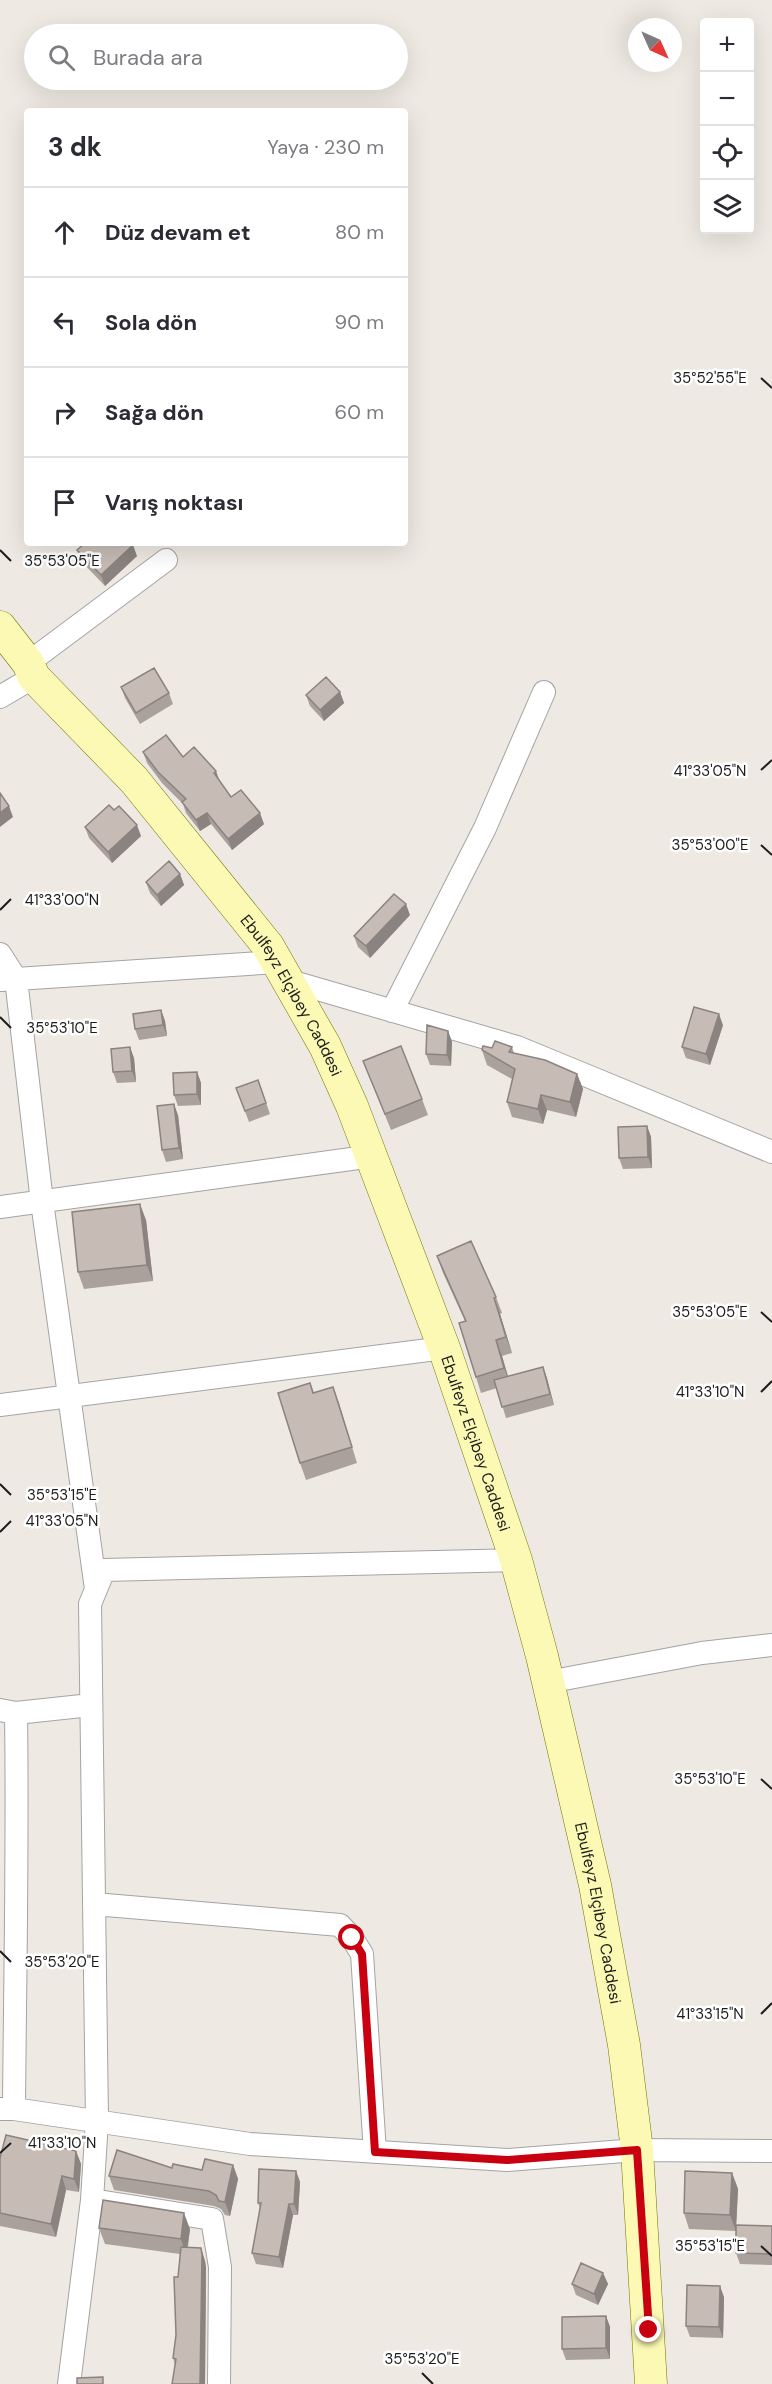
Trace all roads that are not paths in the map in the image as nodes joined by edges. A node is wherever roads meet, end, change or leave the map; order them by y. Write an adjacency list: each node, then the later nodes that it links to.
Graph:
1 (166, 560): 3 (street)
2 (0, 627): 3 (street, Ebulfeyz Elçibey Caddesi)
3 (31, 670): 5 (street); 7 (street, Ebulfeyz Elçibey Caddesi)
4 (544, 692): 9 (street)
5 (0, 697)
6 (0, 954): 8 (street)
7 (283, 972): 8 (street); 9 (street); 11 (street, Ebulfeyz Elçibey Caddesi)
8 (8, 980): 12 (street)
9 (392, 1011): 10 (street)
10 (772, 1152)
11 (373, 1156): 12 (street); 14 (street, Ebulfeyz Elçibey Caddesi)
12 (42, 1203): 13 (street); 15 (street)
13 (0, 1207)
14 (444, 1348): 15 (street); 17 (street, Ebulfeyz Elçibey Caddesi)
15 (69, 1396): 16 (street); 18 (street)
16 (0, 1405)
17 (516, 1560): 18 (street); 20 (street, Ebulfeyz Elçibey Caddesi)
18 (96, 1589): 21 (street)
19 (772, 1645): 20 (street)
20 (548, 1682): 26 (street, Ebulfeyz Elçibey Caddesi)
21 (91, 1705): 22 (street); 23 (street)
22 (8, 1711): 24 (street)
23 (94, 1904): 25 (street); 28 (street)
24 (7, 2109): 25 (street)
25 (98, 2121): 28 (street); 29 (street)
26 (637, 2150): 27 (street); 28 (street); 32 (street, Ebulfeyz Elçibey Caddesi)
27 (772, 2151)
28 (375, 2152)
29 (92, 2200): 30 (street); 31 (street)
30 (69, 2384)
31 (219, 2384)
32 (651, 2384)

